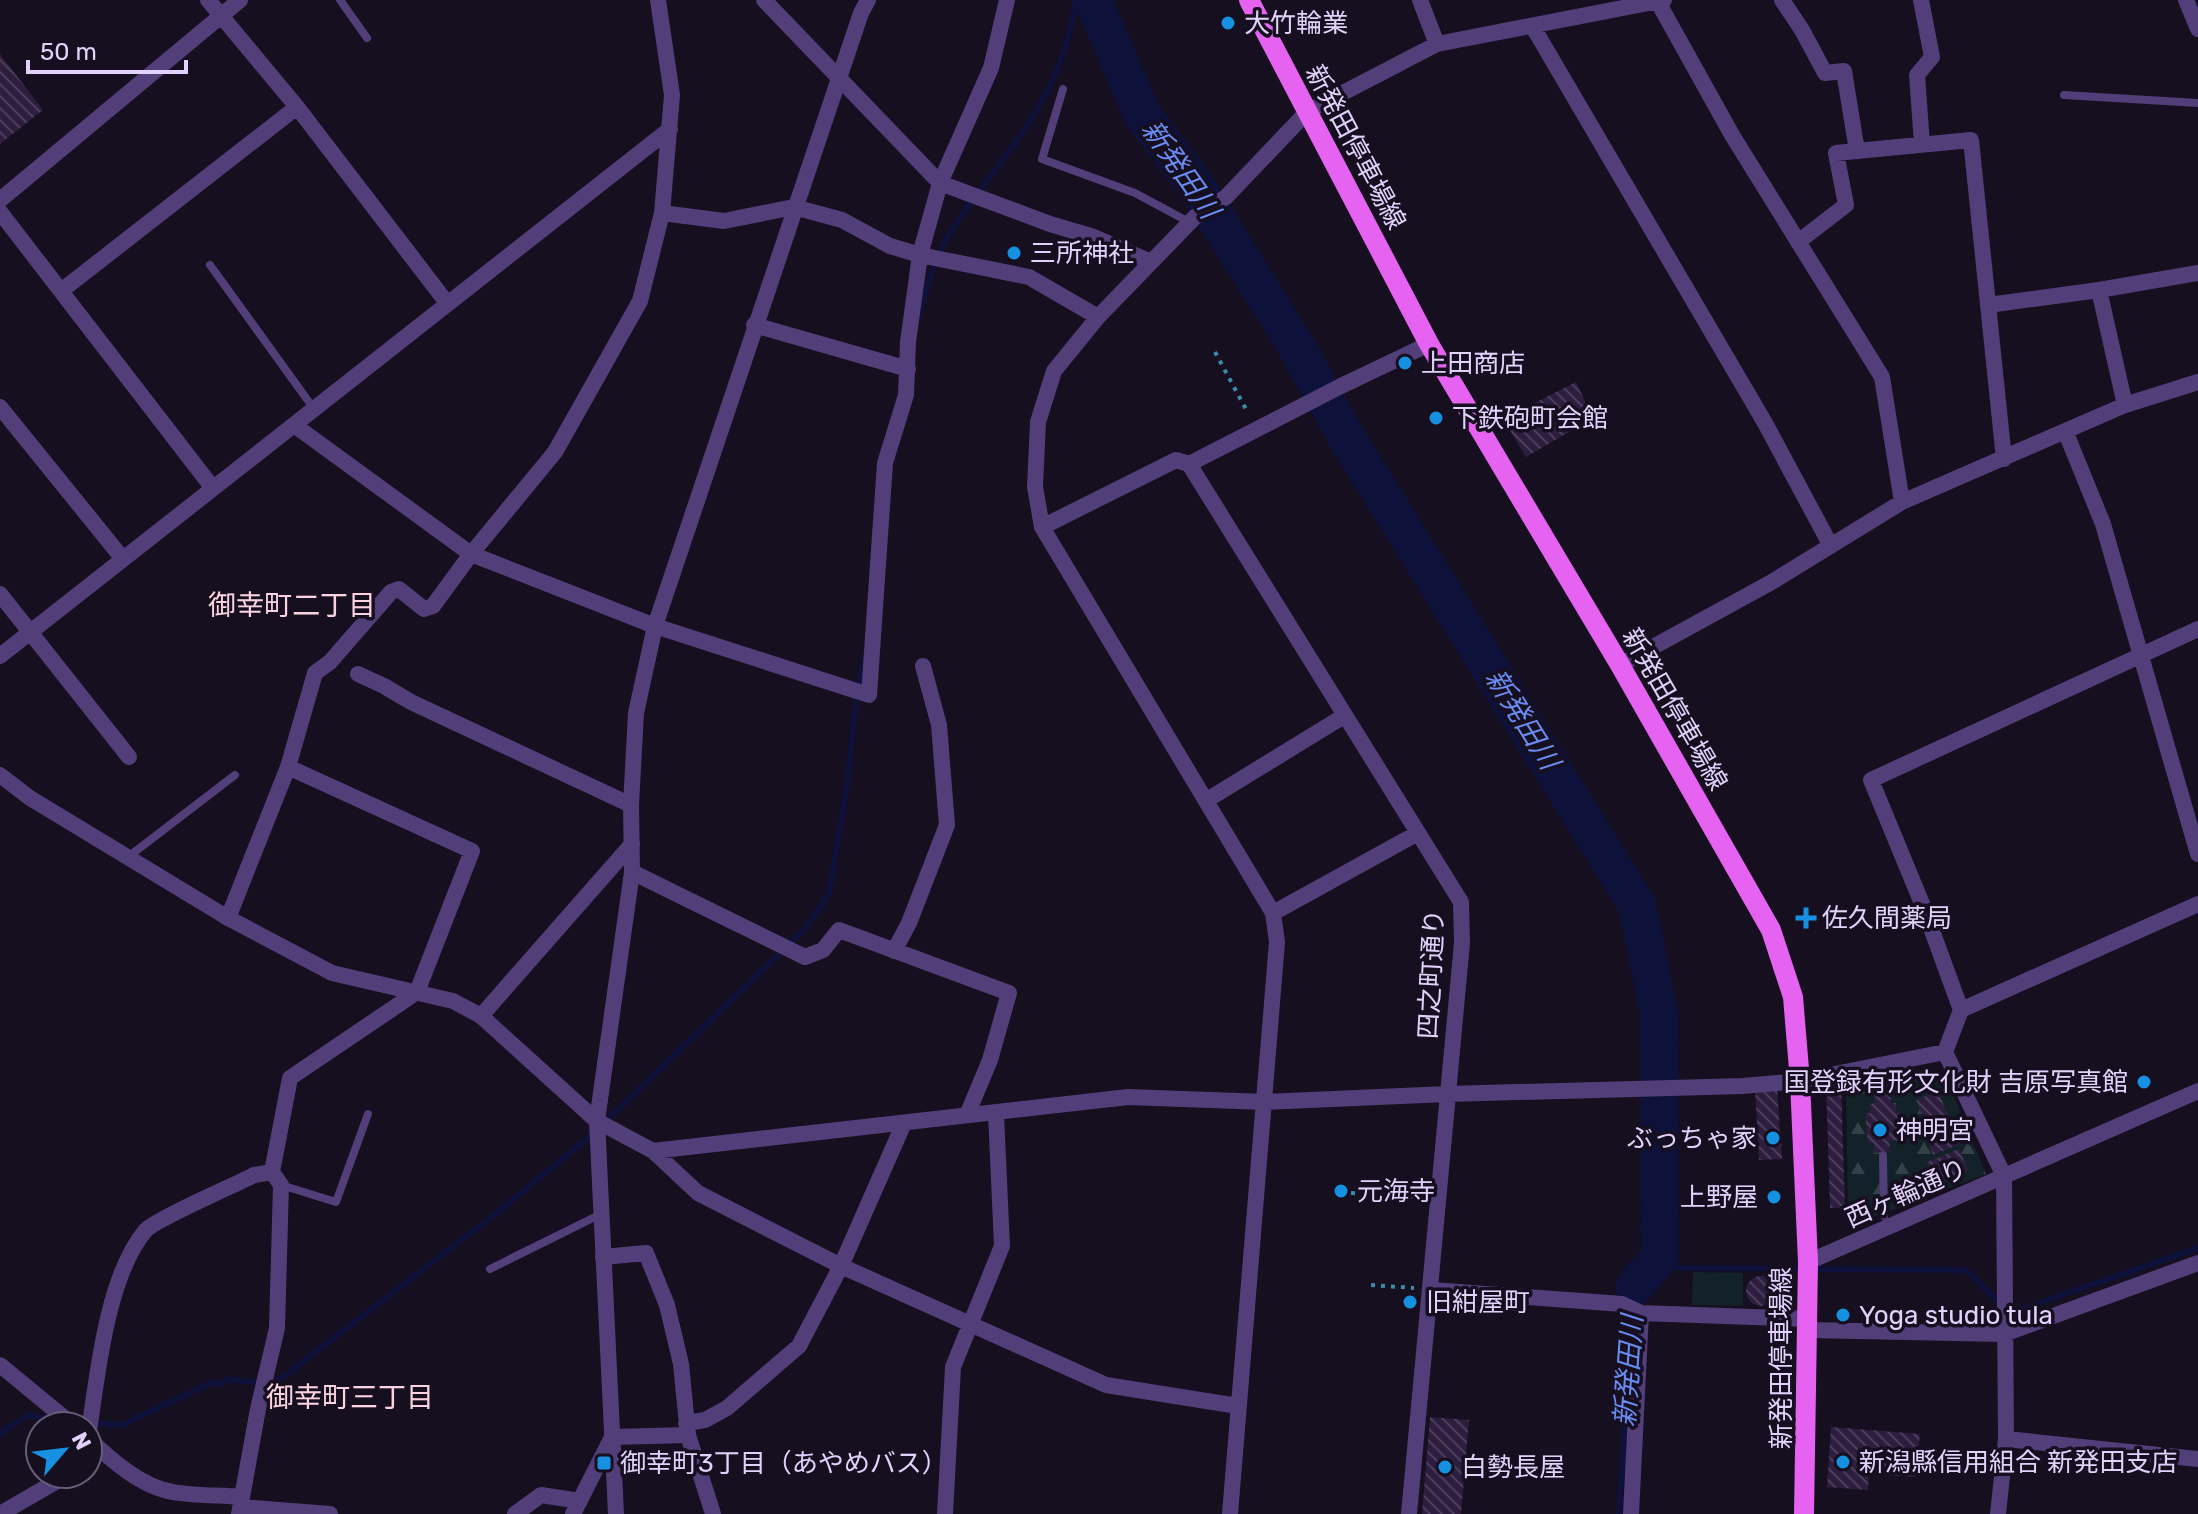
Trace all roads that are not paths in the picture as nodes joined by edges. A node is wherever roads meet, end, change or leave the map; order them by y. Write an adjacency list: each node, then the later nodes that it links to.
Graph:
1 (208, 0): 15 (street)
2 (240, 0): 15 (street)
3 (340, 0): 18 (lane)
4 (658, 0): 26 (street)
5 (764, 0): 20 (street)
6 (868, 0): 20 (street)
7 (1007, 0): 29 (street)
8 (1249, 0): 25 (main road, 新発田停車場線)
9 (1420, 0): 19 (street)
10 (1782, 0): 28 (street)
11 (1921, 0): 27 (street)
12 (2186, 0): 17 (street)
13 (1661, 1): 14 (street); 35 (street)
14 (1597, 7): 16 (street)
15 (220, 16): 24 (street); 30 (street)
16 (1533, 27): 19 (street); 59 (street)
17 (2198, 29)
18 (367, 38)
19 (1437, 44): 25 (street)
20 (838, 80): 29 (street); 31 (street)
21 (1063, 89): 34 (lane)
22 (2064, 95): 23 (lane)
23 (2198, 103)
24 (297, 107): 41 (street); 42 (street)
25 (1308, 111): 34 (street); 46 (main road, 新発田停車場線)
26 (670, 129): 33 (street); 42 (street)
27 (1922, 144): 28 (street); 43 (street)
28 (1857, 151): 35 (street)
29 (940, 183): 36 (street); 37 (street)
30 (0, 200)
31 (794, 207): 33 (street); 36 (street); 45 (street)
32 (0, 212): 41 (street)
33 (662, 213): 60 (street)
34 (1192, 219): 37 (street)
35 (1798, 242): 57 (street)
36 (920, 255): 44 (street); 47 (street)
37 (1151, 262): 44 (street)
38 (210, 265): 51 (lane)
39 (2198, 273): 40 (street)
40 (2099, 290): 43 (street); 49 (street)
41 (61, 291): 56 (street)
42 (447, 303): 51 (street)
43 (1988, 305): 54 (street)
44 (1098, 317): 58 (street)
45 (754, 325): 47 (street); 63 (street)
46 (1429, 344): 55 (street); 68 (main road, 新発田停車場線)
47 (908, 369): 63 (street)
48 (2198, 382): 49 (street)
49 (2125, 405): 53 (street)
50 (0, 407): 61 (street)
51 (314, 409): 52 (street)
52 (294, 425): 56 (street); 60 (street)
53 (2066, 433): 54 (street); 66 (street)
54 (2004, 459): 57 (street)
55 (1189, 464): 58 (street); 71 (street, 四之町通り)
56 (212, 487): 61 (street)
57 (1902, 502): 59 (street)
58 (1042, 527): 76 (street)
59 (1831, 546): 68 (street)
60 (471, 554): 63 (street); 73 (street)
61 (123, 559): 65 (street)
62 (0, 594): 65 (street)
63 (655, 626): 77 (street)
64 (2198, 629): 66 (street)
65 (30, 632): 67 (street); 72 (street)
66 (2142, 654): 80 (street); 88 (street)
67 (0, 656)
68 (1620, 665): 91 (main road, 新発田停車場線)
69 (923, 666): 86 (street)
70 (358, 674): 77 (street)
71 (1344, 716): 76 (street); 78 (street, 四之町通り)
72 (129, 757)
73 (288, 767): 85 (street); 87 (street)
74 (0, 775): 81 (street)
75 (235, 775): 81 (lane)
76 (1207, 800): 84 (street)
77 (631, 805): 79 (street)
78 (1418, 833): 84 (street); 93 (street, 四之町通り)
79 (632, 844): 82 (street); 89 (street)
80 (2198, 854)
81 (127, 857): 85 (street)
82 (632, 872): 86 (street); 98 (street)
83 (2198, 904): 88 (street)
84 (1273, 913): 94 (street)
85 (228, 918): 87 (street)
86 (894, 951): 97 (street)
87 (417, 992): 89 (street); 103 (street)
88 (1961, 1010): 90 (street)
89 (481, 1016): 98 (street)
90 (1945, 1052): 91 (street); 102 (street)
91 (1800, 1081): 93 (street); 107 (main road, 新発田停車場線)
92 (2198, 1091): 102 (street, 西ヶ輪通り)
93 (1447, 1094): 94 (street); 111 (street, 四之町通り)
94 (1265, 1102): 96 (street); 117 (street)
95 (368, 1114): 103 (lane)
96 (996, 1114): 97 (street); 114 (street)
97 (967, 1115): 99 (street)
98 (597, 1121): 100 (street); 104 (street)
99 (904, 1123): 100 (street); 109 (street)
100 (653, 1151): 109 (street)
101 (1883, 1156): 105 (lane)
102 (2004, 1176): 107 (street, 西ヶ輪通り); 115 (street)
103 (276, 1179): 119 (street); 126 (street)
104 (601, 1214): 106 (street); 110 (lane)
105 (1884, 1216)
106 (603, 1257): 120 (street); 121 (street)
107 (1808, 1262): 113 (main road, 新発田停車場線)
108 (2198, 1263): 115 (street)
109 (841, 1266): 114 (street); 120 (street)
110 (490, 1269)
111 (1432, 1290): 112 (street); 135 (street, 四之町通り)
112 (1641, 1313): 113 (street); 136 (street)
113 (1808, 1324): 115 (street); 137 (main road, 新発田停車場線)
114 (970, 1325): 117 (street); 133 (street)
115 (2004, 1334): 122 (street)
116 (0, 1365): 118 (street)
117 (1238, 1406): 134 (street)
118 (55, 1410)
119 (92, 1410)
120 (687, 1429): 121 (street); 132 (street)
121 (612, 1437): 127 (street); 131 (street)
122 (2006, 1439): 124 (street); 138 (street)
123 (104, 1453): 126 (street)
124 (2198, 1459)
125 (41, 1490): 128 (street)
126 (241, 1506): 129 (street)
127 (576, 1508): 130 (street)
128 (0, 1514)
129 (330, 1514)
130 (515, 1514)
131 (616, 1514)
132 (713, 1514)
133 (945, 1514)
134 (1230, 1514)
135 (1409, 1514)
136 (1631, 1514)
137 (1804, 1514)
138 (1998, 1514)

